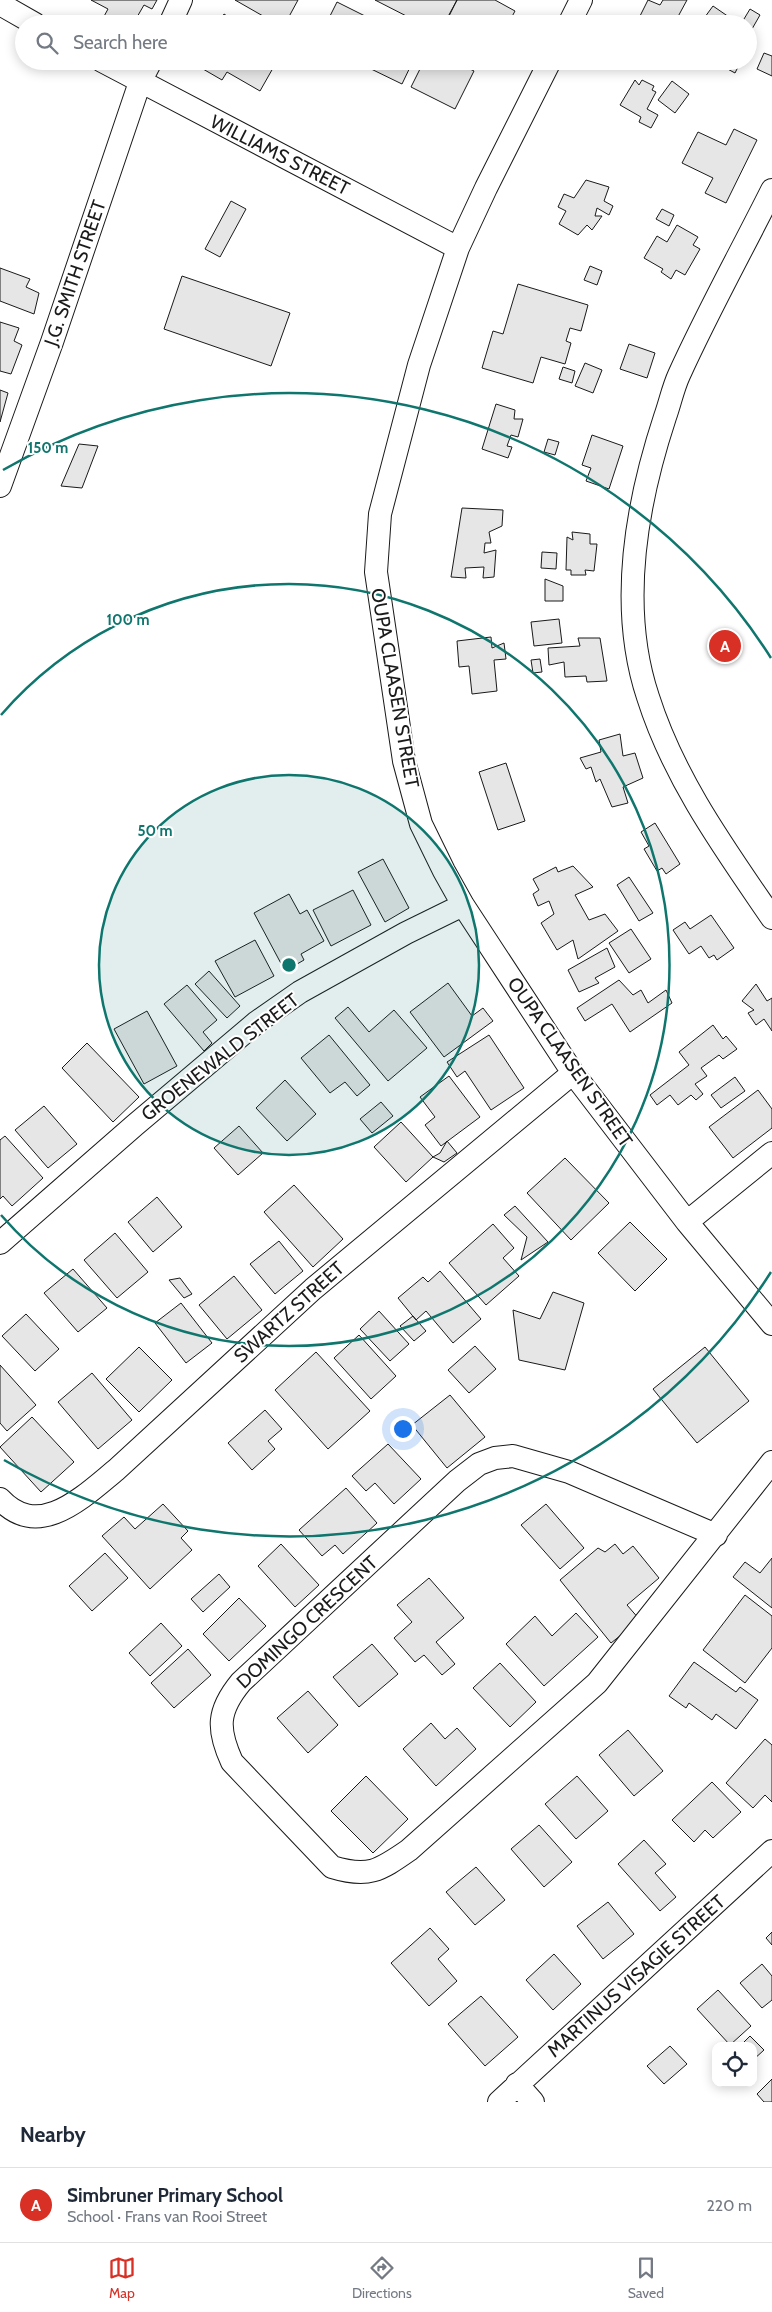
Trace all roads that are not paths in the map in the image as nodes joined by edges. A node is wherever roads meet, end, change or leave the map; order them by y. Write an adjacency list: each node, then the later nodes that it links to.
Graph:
1 (182, 0): 5 (street)
2 (582, 0): 6 (street)
3 (0, 4): 4 (street)
4 (19, 15)
5 (174, 15)
6 (574, 15)
7 (118, 70): 10 (street, WILLIAMS STREET)
8 (146, 70): 10 (street, J.G. SMITH STREET)
9 (545, 70): 12 (street, OUPA CLAASEN STREET)
10 (140, 82): 12 (street, WILLIAMS STREET); 13 (street, J.G. SMITH STREET)
11 (772, 190): 15 (street)
12 (458, 248): 14 (street, OUPA CLAASEN STREET)
13 (0, 486)
14 (463, 905): 16 (street, OUPA CLAASEN STREET); 19 (street, GROENEWALD STREET)
15 (772, 918)
16 (573, 1073): 18 (street, OUPA CLAASEN STREET); 22 (street, SWARTZ STREET)
17 (772, 1153): 18 (street)
18 (687, 1222): 20 (street, OUPA CLAASEN STREET)
19 (0, 1243)
20 (772, 1324)
21 (772, 1462): 23 (street, DOMINGO CRESCENT)
22 (0, 1499)
23 (716, 1535): 23 (street, DOMINGO CRESCENT)
24 (772, 1851): 25 (street, MARTINUS VISAGIE STREET)
25 (517, 2084): 26 (street, MARTINUS VISAGIE STREET); 27 (street)
26 (499, 2102)
27 (533, 2102)

